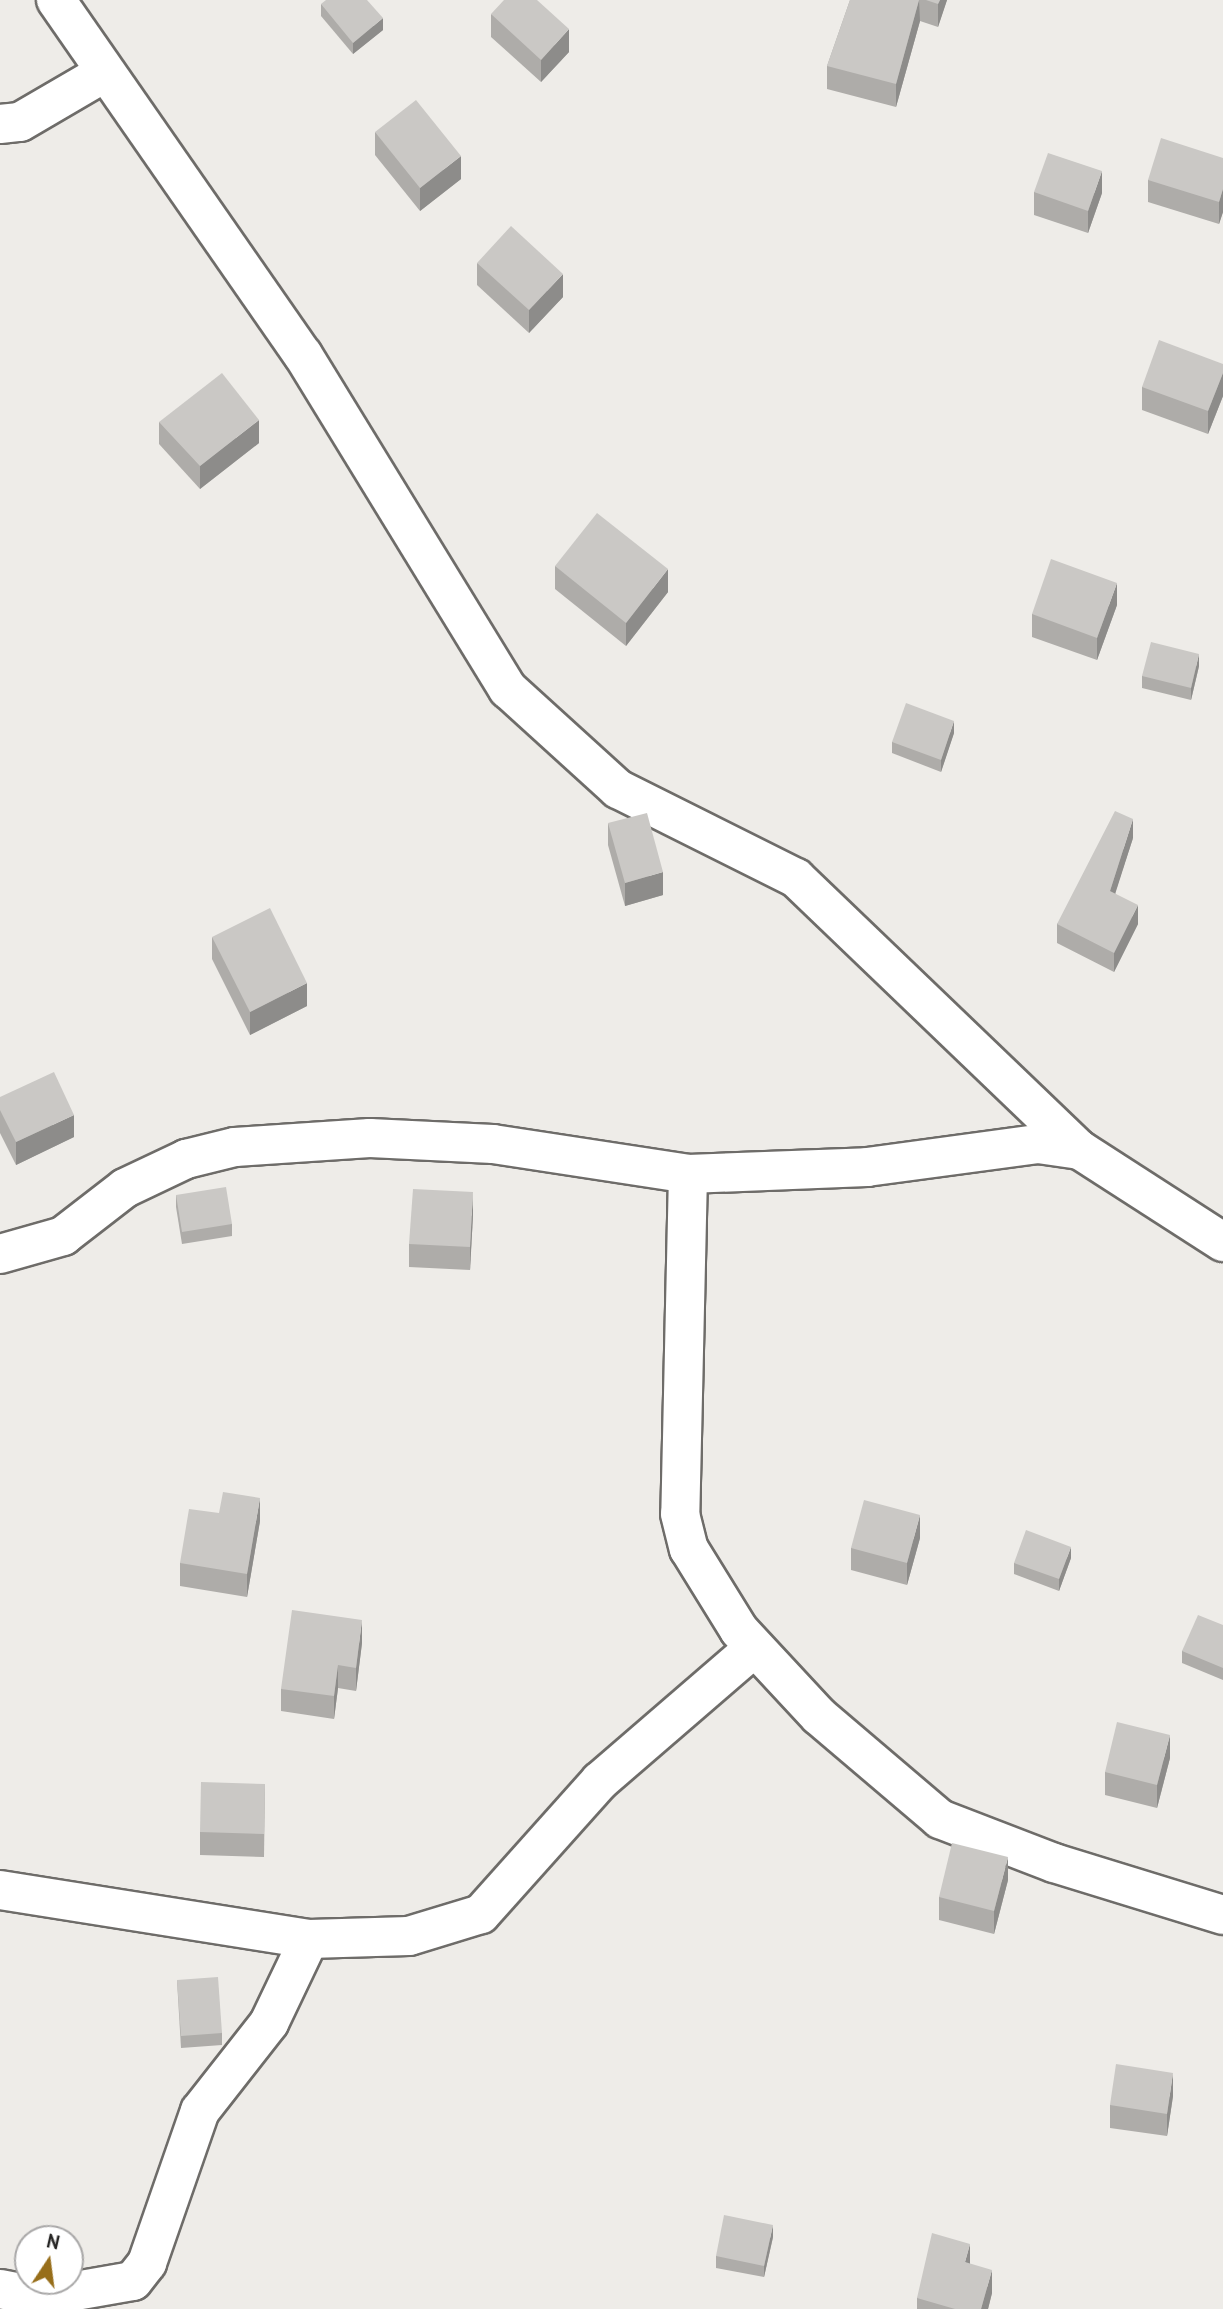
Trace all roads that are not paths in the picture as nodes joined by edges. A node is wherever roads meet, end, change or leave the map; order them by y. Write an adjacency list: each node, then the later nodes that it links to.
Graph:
1 (56, 0): 2 (street)
2 (104, 73): 3 (street); 4 (street)
3 (0, 124)
4 (1080, 1150): 5 (street); 6 (street)
5 (688, 1174): 7 (street); 8 (street)
6 (1223, 1242)
7 (0, 1254)
8 (754, 1648): 10 (street); 11 (street)
9 (0, 1890): 11 (street)
10 (1223, 1915)
11 (309, 1939): 13 (street)
12 (0, 2289): 13 (street)
13 (46, 2303)

